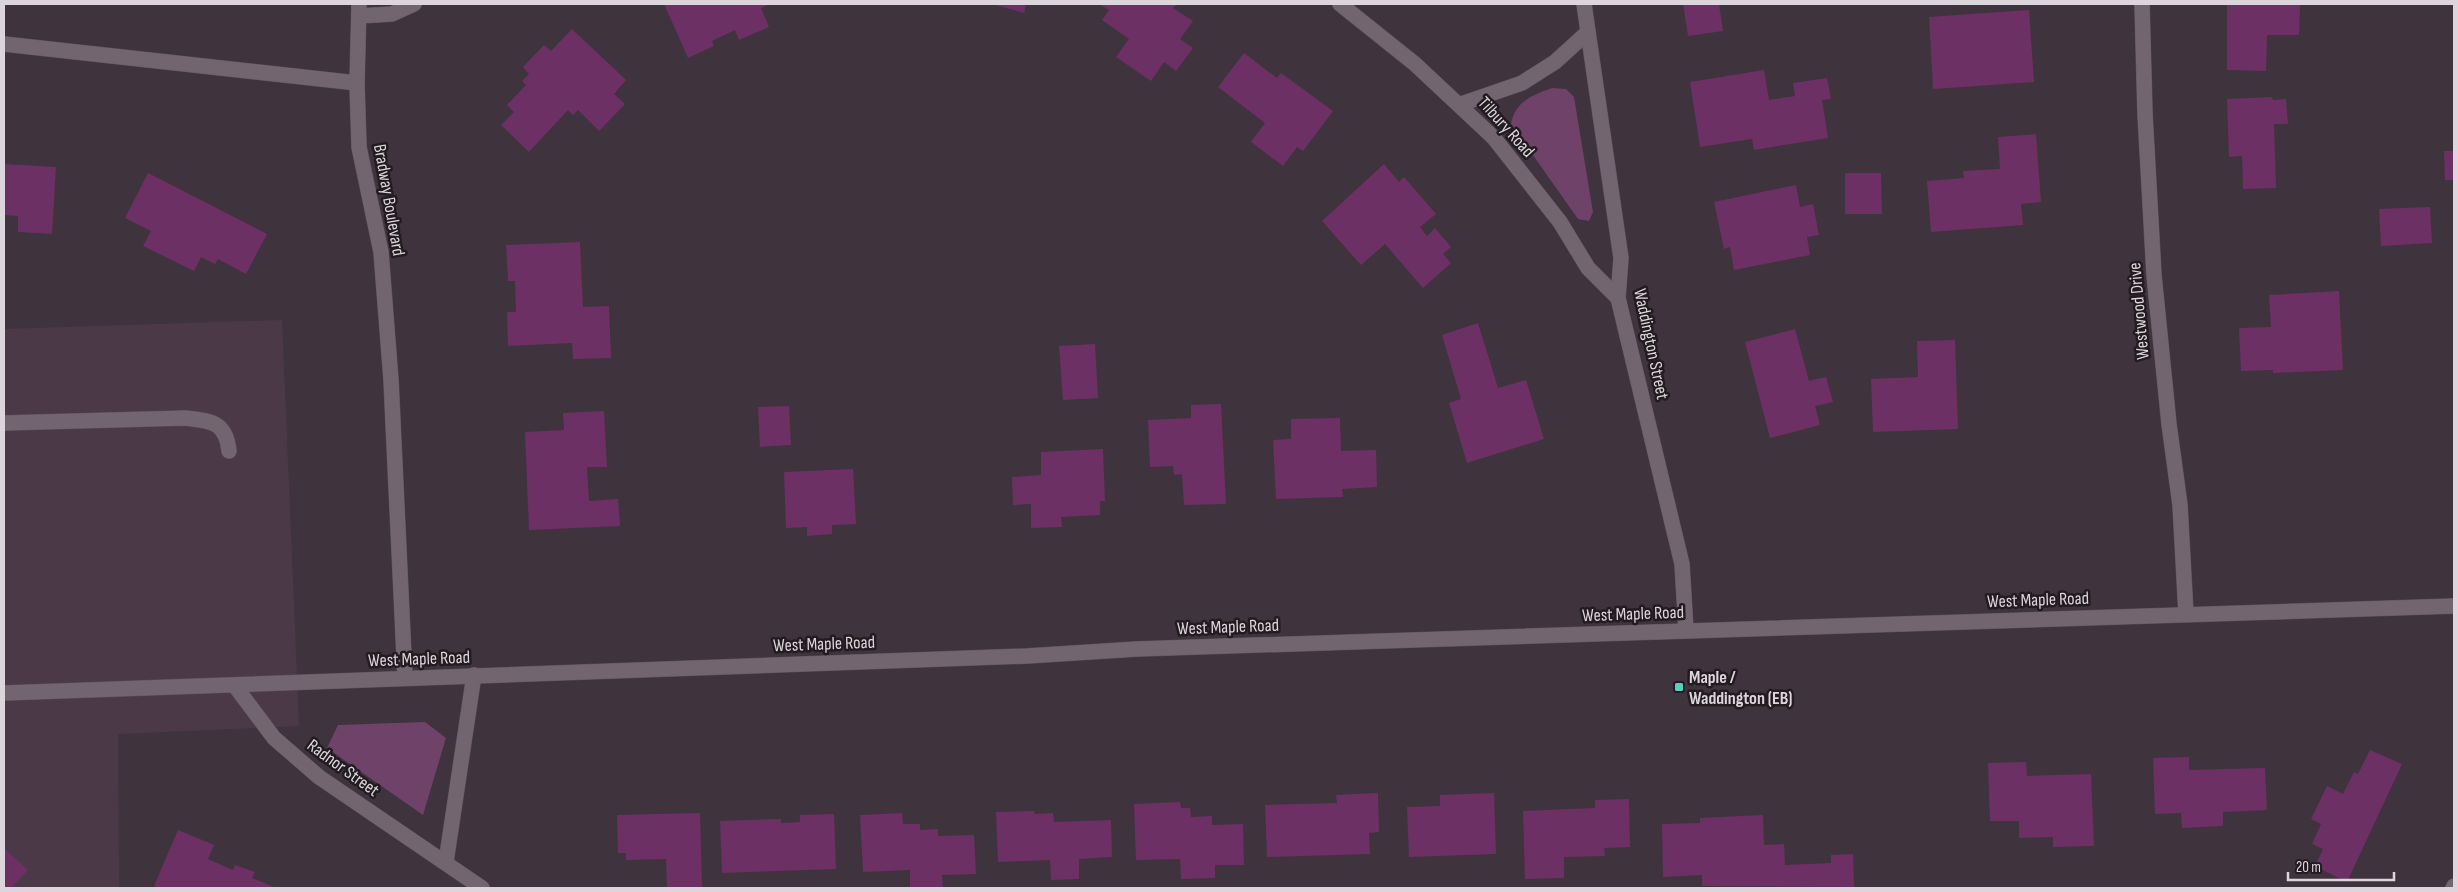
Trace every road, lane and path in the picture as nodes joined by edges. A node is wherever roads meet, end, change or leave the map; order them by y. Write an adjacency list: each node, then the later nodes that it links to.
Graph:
1 (414, 4): 5 (street)
2 (1340, 4): 9 (street, Tilbury Road)
3 (1584, 4): 6 (street, Waddington Street)
4 (2142, 4): 14 (street, Westwood Drive)
5 (359, 10): 8 (street, Bradway Boulevard)
6 (1588, 32): 9 (street); 10 (street, Waddington Street)
7 (4, 44): 8 (street)
8 (357, 83): 17 (street, Bradway Boulevard)
9 (1460, 104): 10 (street, Tilbury Road)
10 (1618, 298): 15 (street, Waddington Street)
11 (4, 423): 12 (street)
12 (229, 451)
13 (2454, 606): 14 (street, West Maple Road)
14 (2186, 614): 15 (street, West Maple Road)
15 (1686, 630): 16 (street, West Maple Road)
16 (474, 675): 17 (street, West Maple Road); 20 (street)
17 (405, 678): 18 (street, West Maple Road)
18 (235, 686): 19 (street, West Maple Road); 20 (street, Radnor Street)
19 (4, 693)
20 (446, 862): 21 (street, Radnor Street)
21 (482, 888)

